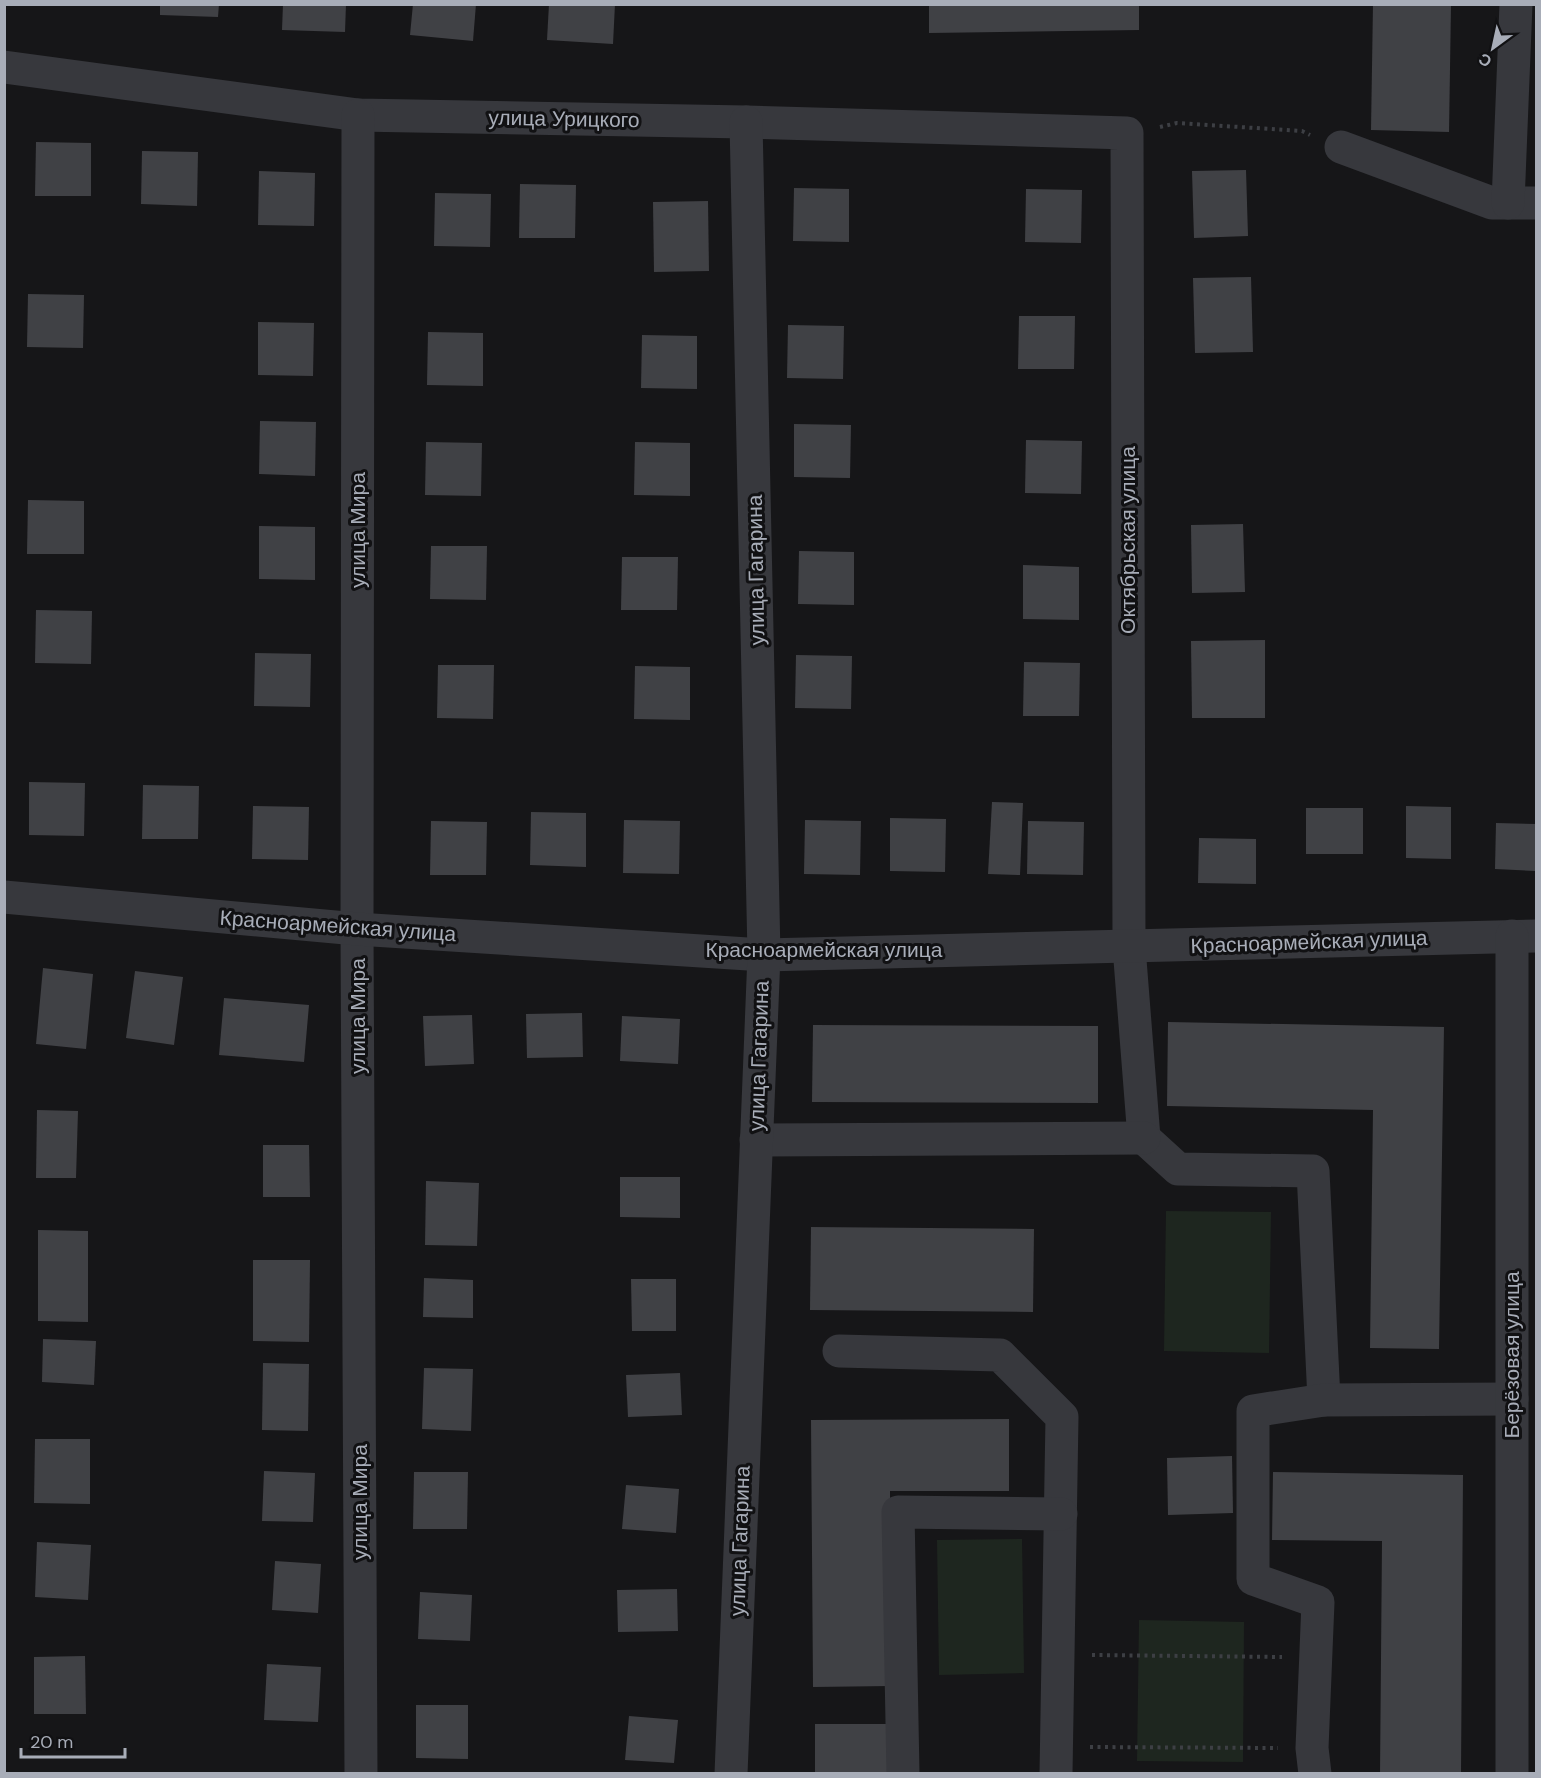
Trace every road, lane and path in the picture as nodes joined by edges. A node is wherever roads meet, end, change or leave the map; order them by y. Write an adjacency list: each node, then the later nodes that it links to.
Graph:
1 (1516, 4): 7 (street)
2 (4, 67): 3 (street, улица Урицкого)
3 (358, 115): 4 (street, улица Урицкого); 9 (street, улица Мира)
4 (746, 122): 5 (street, улица Урицкого); 12 (street, улица Гагарина)
5 (1127, 133): 6 (path); 11 (street, Октябрьская улица)
6 (1341, 147): 7 (street)
7 (1522, 203)
8 (4, 897): 9 (street, Красноармейская улица)
9 (357, 929): 12 (street, Красноармейская улица); 23 (street, улица Мира)
10 (1524, 936): 11 (street, Красноармейская улица); 16 (street, Берёзовая улица)
11 (1128, 947): 12 (street, Красноармейская улица); 13 (street, Октябрьская улица)
12 (764, 955): 14 (street, улица Гагарина)
13 (1144, 1138): 14 (street); 17 (street)
14 (756, 1140): 24 (street, улица Гагарина)
15 (839, 1351): 18 (street)
16 (1512, 1399): 17 (street); 26 (street, Берёзовая улица)
17 (1324, 1400): 20 (street)
18 (1060, 1514): 19 (street); 25 (street)
19 (1058, 1655): 20 (path); 21 (street)
20 (1316, 1658): 22 (street)
21 (1056, 1760): 22 (path)
22 (1314, 1761)
23 (361, 1773)
24 (731, 1773)
25 (903, 1773)
26 (1512, 1773)

